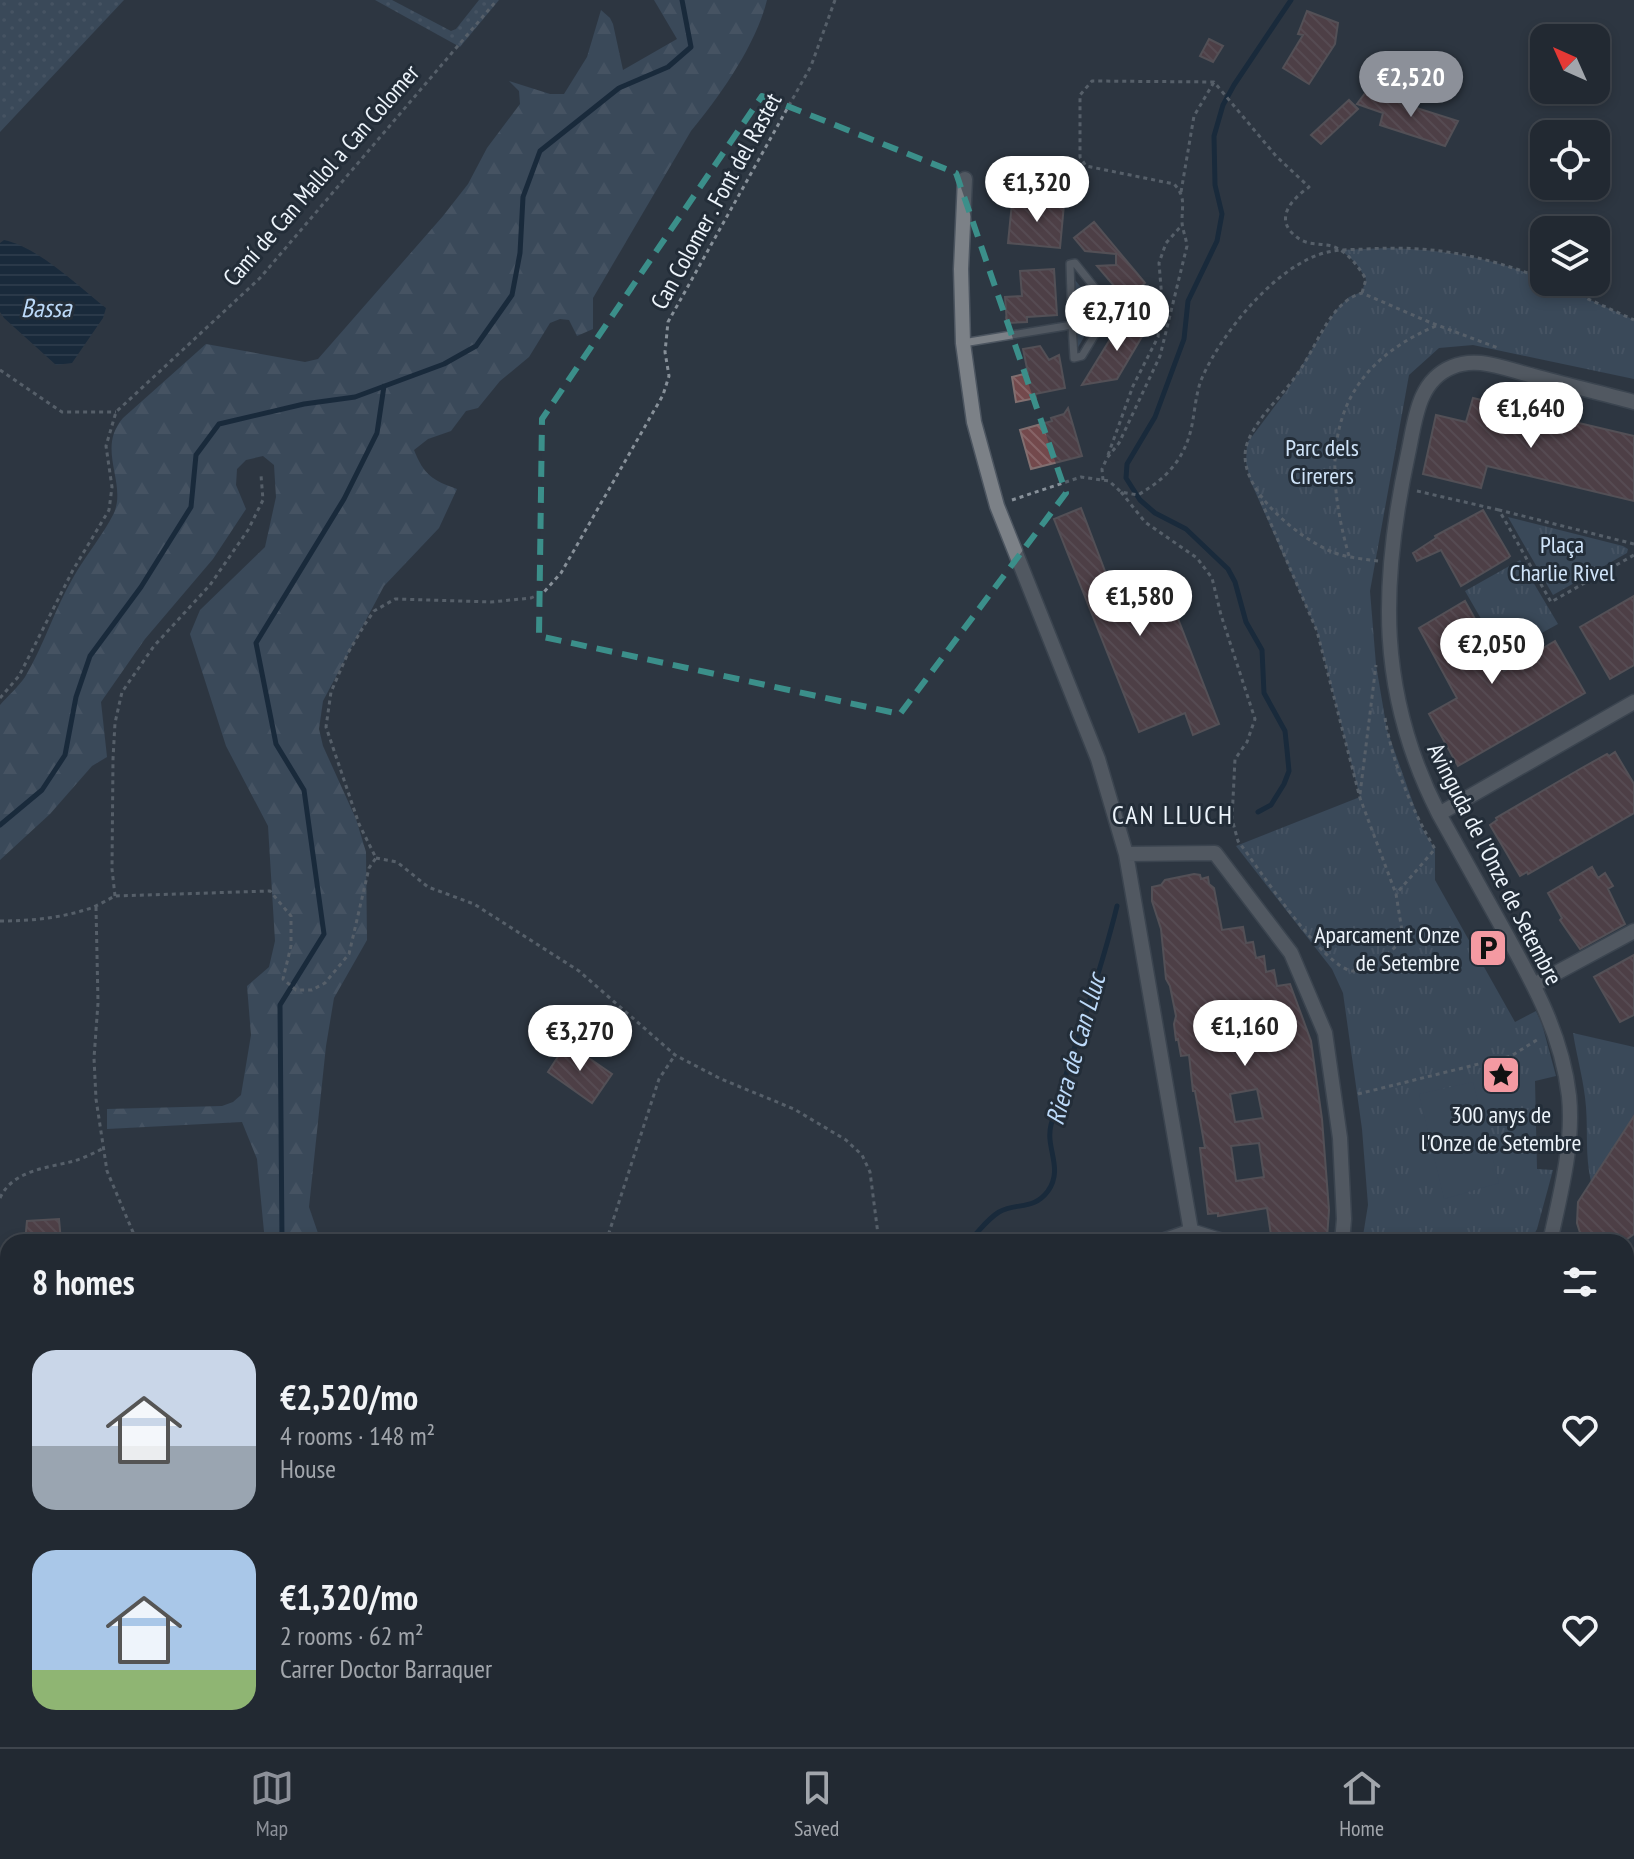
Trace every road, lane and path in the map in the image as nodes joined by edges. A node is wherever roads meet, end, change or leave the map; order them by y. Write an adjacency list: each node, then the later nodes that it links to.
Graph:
1 (497, 0): 18 (path, Camí de Can Mallol a Can Colomer)
2 (835, 0): 38 (path, Can Colomer . Font del Rastet)
3 (1214, 82): 5 (path); 5 (path); 7 (path)
4 (965, 179): 14 (street)
5 (1181, 192): 6 (path)
6 (1182, 225): 19 (path); 19 (path)
7 (1341, 250): 8 (path); 9 (path); 23 (path)
8 (1530, 274)
9 (1362, 293): 13 (path); 24 (path)
10 (1582, 296): 11 (path)
11 (1634, 320)
12 (1072, 325): 12 (lane); 14 (lane)
13 (1438, 325): 15 (path); 29 (path)
14 (963, 343): 25 (street)
15 (1498, 348)
16 (0, 370): 18 (path)
17 (1634, 402): 22 (street, Avinguda de l'Onze de Setembre)
18 (116, 412): 32 (path)
19 (1107, 458): 21 (path)
20 (261, 475): 40 (path)
21 (1103, 480): 23 (path); 25 (path)
22 (1401, 488): 26 (path); 35 (street, Avinguda de l'Onze de Setembre)
23 (1121, 492): 39 (path)
24 (1259, 496): 29 (path); 34 (path)
25 (997, 506): 37 (street)
26 (1499, 510): 27 (path); 28 (path)
27 (1634, 544)
28 (1634, 555)
29 (1349, 556): 30 (path)
30 (1378, 561)
31 (1376, 665): 34 (path)
32 (0, 698)
33 (1634, 702): 35 (street)
34 (1360, 798): 39 (path)
35 (1439, 814): 44 (street, Avinguda de l'Onze de Setembre)
36 (1435, 849): 39 (path)
37 (1126, 854): 53 (street); 54 (street)
38 (376, 858): 40 (path); 46 (path)
39 (1396, 894)
40 (115, 896): 41 (path)
41 (96, 907): 42 (path); 48 (path)
42 (0, 921)
43 (1634, 931): 44 (street)
44 (1534, 985): 55 (street, Avinguda de l'Onze de Setembre)
45 (1545, 1035): 47 (path)
46 (675, 1055): 51 (path); 52 (path)
47 (1358, 1094)
48 (104, 1148): 49 (path); 50 (path)
49 (0, 1198)
50 (134, 1234)
51 (609, 1234)
52 (878, 1234)
53 (1193, 1234)
54 (1343, 1234)
55 (1556, 1234)

